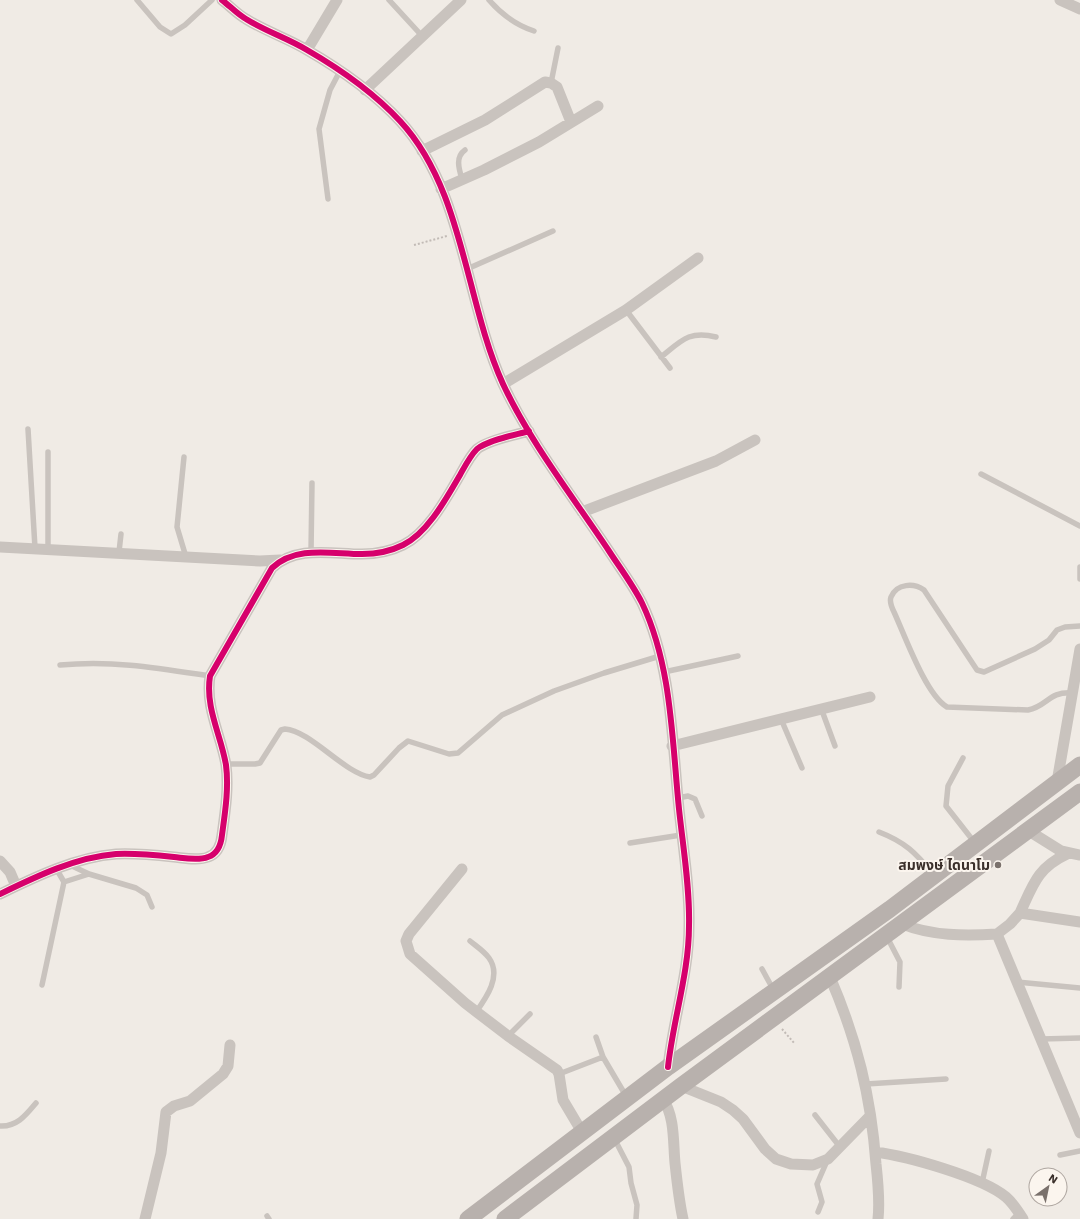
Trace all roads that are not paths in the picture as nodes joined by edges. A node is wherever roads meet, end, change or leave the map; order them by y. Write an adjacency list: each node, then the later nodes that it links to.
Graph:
1 (137, 0): 2 (lane)
2 (212, 0)
3 (222, 0): 13 (street)
4 (337, 0): 13 (street)
5 (389, 0): 11 (lane)
6 (461, 0): 11 (street)
7 (489, 0): 10 (lane)
8 (1060, 0): 9 (street)
9 (1076, 5)
10 (534, 31)
11 (423, 37): 16 (street)
12 (558, 48): 15 (lane)
13 (307, 50): 14 (street)
14 (340, 71): 16 (street); 23 (lane)
15 (552, 83): 18 (street); 20 (street)
16 (365, 90): 20 (street)
17 (598, 106): 18 (street)
18 (571, 122): 21 (street)
19 (465, 150): 21 (lane)
20 (422, 151): 22 (street)
21 (462, 179): 22 (street)
22 (441, 188): 26 (street)
23 (328, 199)
24 (553, 232): 26 (lane)
25 (698, 258): 27 (street)
26 (466, 269): 31 (street)
27 (626, 310): 29 (lane); 31 (street)
28 (716, 337): 29 (lane)
29 (661, 357): 30 (lane)
30 (670, 368)
31 (503, 384): 33 (street)
32 (28, 429): 43 (lane)
33 (529, 431): 39 (street); 46 (street)
34 (755, 440): 39 (street)
35 (48, 452): 44 (lane)
36 (184, 457): 47 (lane)
37 (981, 474): 40 (lane)
38 (312, 483): 46 (lane)
39 (582, 512): 53 (street)
40 (1080, 526)
41 (121, 534): 45 (lane)
42 (0, 547): 43 (street)
43 (35, 548): 44 (street)
44 (48, 549): 45 (street)
45 (119, 552): 47 (street)
46 (311, 552): 48 (street)
47 (186, 557): 48 (street)
48 (280, 560): 57 (street)
49 (1080, 567): 50 (lane)
50 (1080, 580)
51 (1080, 626): 58 (lane)
52 (1080, 649): 58 (street)
53 (660, 656): 56 (street); 65 (lane)
54 (738, 656): 56 (lane)
55 (60, 665): 57 (lane)
56 (664, 672): 62 (street)
57 (210, 676): 65 (street)
58 (1072, 693): 68 (street)
59 (870, 697): 60 (street)
60 (821, 708): 61 (street); 63 (lane)
61 (781, 718): 62 (street); 67 (lane)
62 (672, 746): 70 (street)
63 (836, 746)
64 (963, 758): 76 (lane)
65 (226, 764): 80 (street)
66 (1080, 765): 68 (main road)
67 (802, 768)
68 (1058, 782): 76 (main road)
69 (1080, 792): 72 (main road)
70 (678, 798): 71 (lane); 74 (street)
71 (702, 816)
72 (1029, 831): 77 (street); 91 (main road)
73 (879, 832): 84 (lane)
74 (681, 835): 75 (lane); 110 (street)
75 (630, 843)
76 (976, 843): 84 (main road)
77 (1067, 854): 78 (street); 89 (street)
78 (1080, 855)
79 (0, 861): 86 (street)
80 (70, 865): 82 (street); 83 (lane)
81 (462, 869): 102 (street)
82 (57, 870): 85 (lane); 86 (street)
83 (89, 874): 85 (lane); 88 (lane)
84 (934, 875): 101 (main road)
85 (64, 882): 98 (lane)
86 (16, 886): 87 (street)
87 (0, 894)
88 (152, 907)
89 (1020, 913): 90 (street); 92 (street)
90 (1080, 922)
91 (902, 924): 92 (street); 93 (main road)
92 (997, 934): 97 (street)
93 (886, 935): 96 (main road); 99 (lane)
94 (470, 941): 102 (lane)
95 (762, 969): 101 (lane)
96 (830, 978): 113 (street); 114 (main road)
97 (1017, 982): 100 (lane); 107 (street)
98 (42, 985)
99 (899, 987)
100 (1080, 988)
101 (774, 991): 110 (main road)
102 (476, 1012): 104 (street)
103 (530, 1014): 104 (lane)
104 (508, 1036): 111 (street)
105 (596, 1036): 109 (lane)
106 (1080, 1038): 107 (lane)
107 (1041, 1039): 122 (street)
108 (230, 1045): 135 (street)
109 (603, 1057): 111 (lane); 115 (lane)
110 (668, 1067): 115 (main road)
111 (560, 1074): 121 (street)
112 (946, 1078): 113 (lane)
113 (866, 1084): 119 (street)
114 (681, 1086): 116 (main road); 130 (street)
115 (627, 1098): 121 (main road)
116 (664, 1099): 123 (main road); 139 (street)
117 (36, 1103): 120 (lane)
118 (815, 1115): 124 (lane)
119 (870, 1116): 124 (street); 127 (street)
120 (0, 1126)
121 (582, 1132): 125 (main road)
122 (1080, 1133)
123 (614, 1138): 131 (main road); 138 (lane)
124 (840, 1147): 130 (street)
125 (558, 1151): 131 (main road); 136 (main road)
126 (1080, 1151): 129 (lane)
127 (875, 1152): 132 (street); 140 (street)
128 (989, 1152): 132 (lane)
129 (1060, 1155)
130 (828, 1159): 133 (lane)
131 (573, 1168): 137 (main road)
132 (982, 1183): 134 (street)
133 (818, 1212)
134 (1018, 1217)
135 (145, 1219)
136 (468, 1219)
137 (505, 1219)
138 (636, 1219)
139 (683, 1219)
140 (878, 1219)

